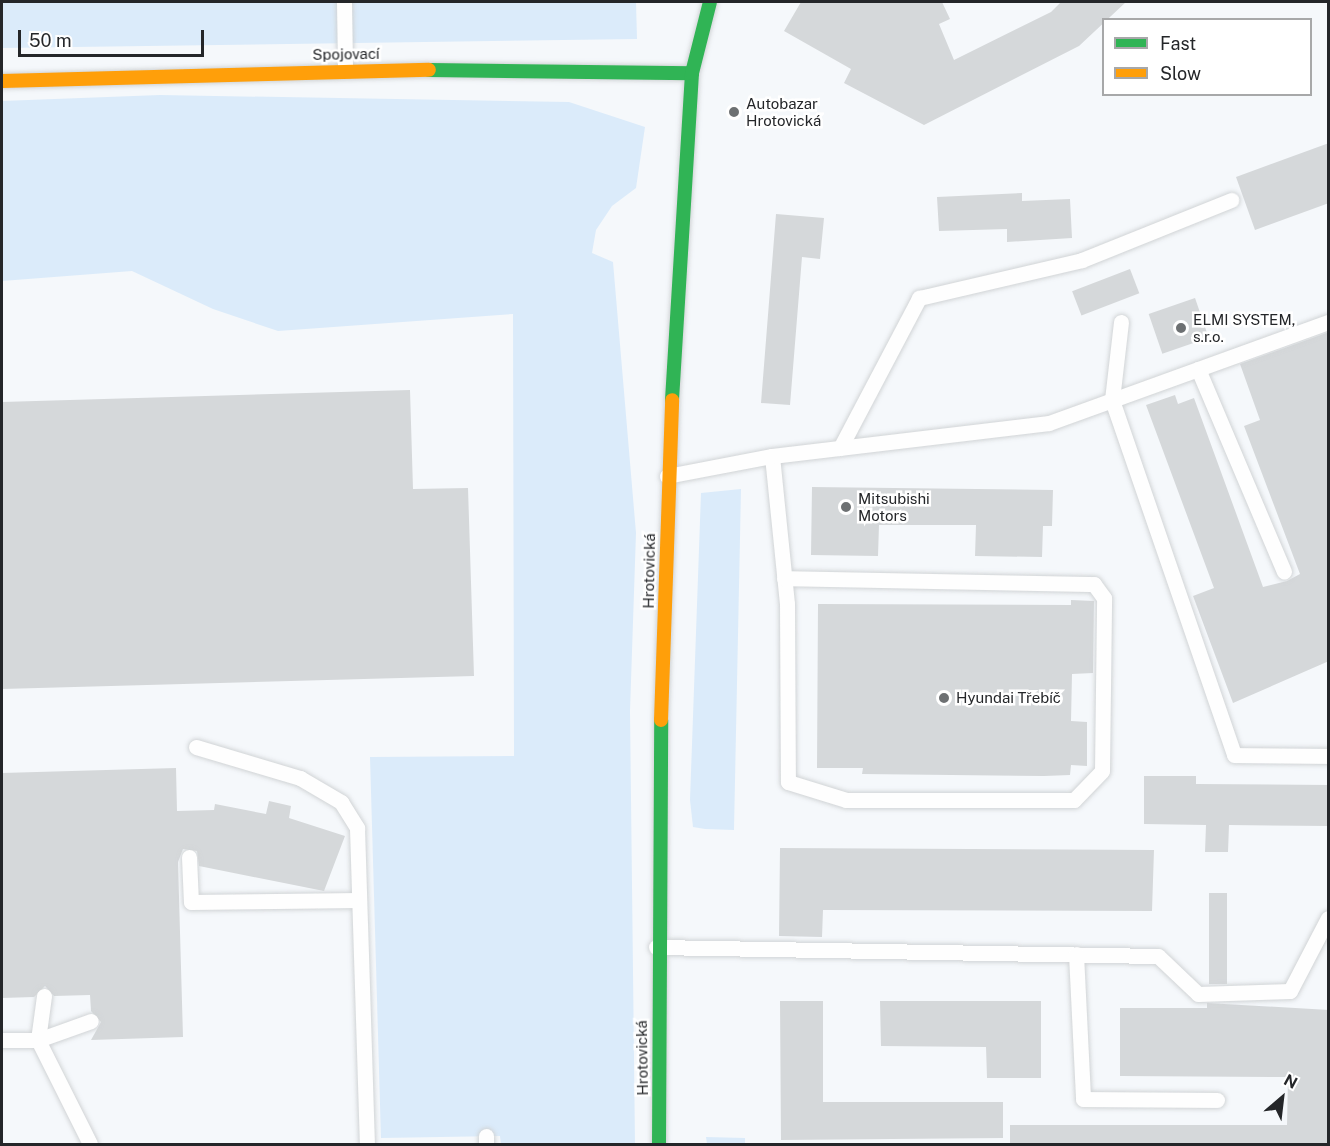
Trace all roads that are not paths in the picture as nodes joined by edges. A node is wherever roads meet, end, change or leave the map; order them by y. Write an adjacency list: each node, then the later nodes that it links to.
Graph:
1 (344, 2): 3 (lane)
2 (710, 2): 4 (main road, Hrotovická)
3 (345, 69): 4 (main road, Spojovací); 5 (main road, Spojovací)
4 (692, 73): 13 (main road, Hrotovická)
5 (2, 81)
6 (1232, 200): 11 (lane)
7 (1121, 322): 10 (lane)
8 (1329, 322): 9 (lane)
9 (1198, 369): 10 (lane); 14 (lane)
10 (1112, 400): 11 (lane); 17 (lane)
11 (840, 448): 12 (lane)
12 (772, 456): 13 (lane); 15 (lane)
13 (667, 476): 21 (main road, Hrotovická)
14 (1284, 573)
15 (784, 578): 15 (lane)
16 (196, 747): 19 (lane)
17 (1329, 756)
18 (189, 857): 19 (lane)
19 (359, 900): 29 (lane)
20 (1329, 918): 22 (lane)
21 (656, 947): 22 (lane); 30 (main road, Hrotovická)
22 (1076, 954): 27 (lane)
23 (44, 996): 26 (lane)
24 (91, 1021): 26 (lane)
25 (2, 1040): 26 (lane)
26 (38, 1040): 28 (lane)
27 (1217, 1100)
28 (90, 1144)
29 (367, 1144)
30 (659, 1144)

